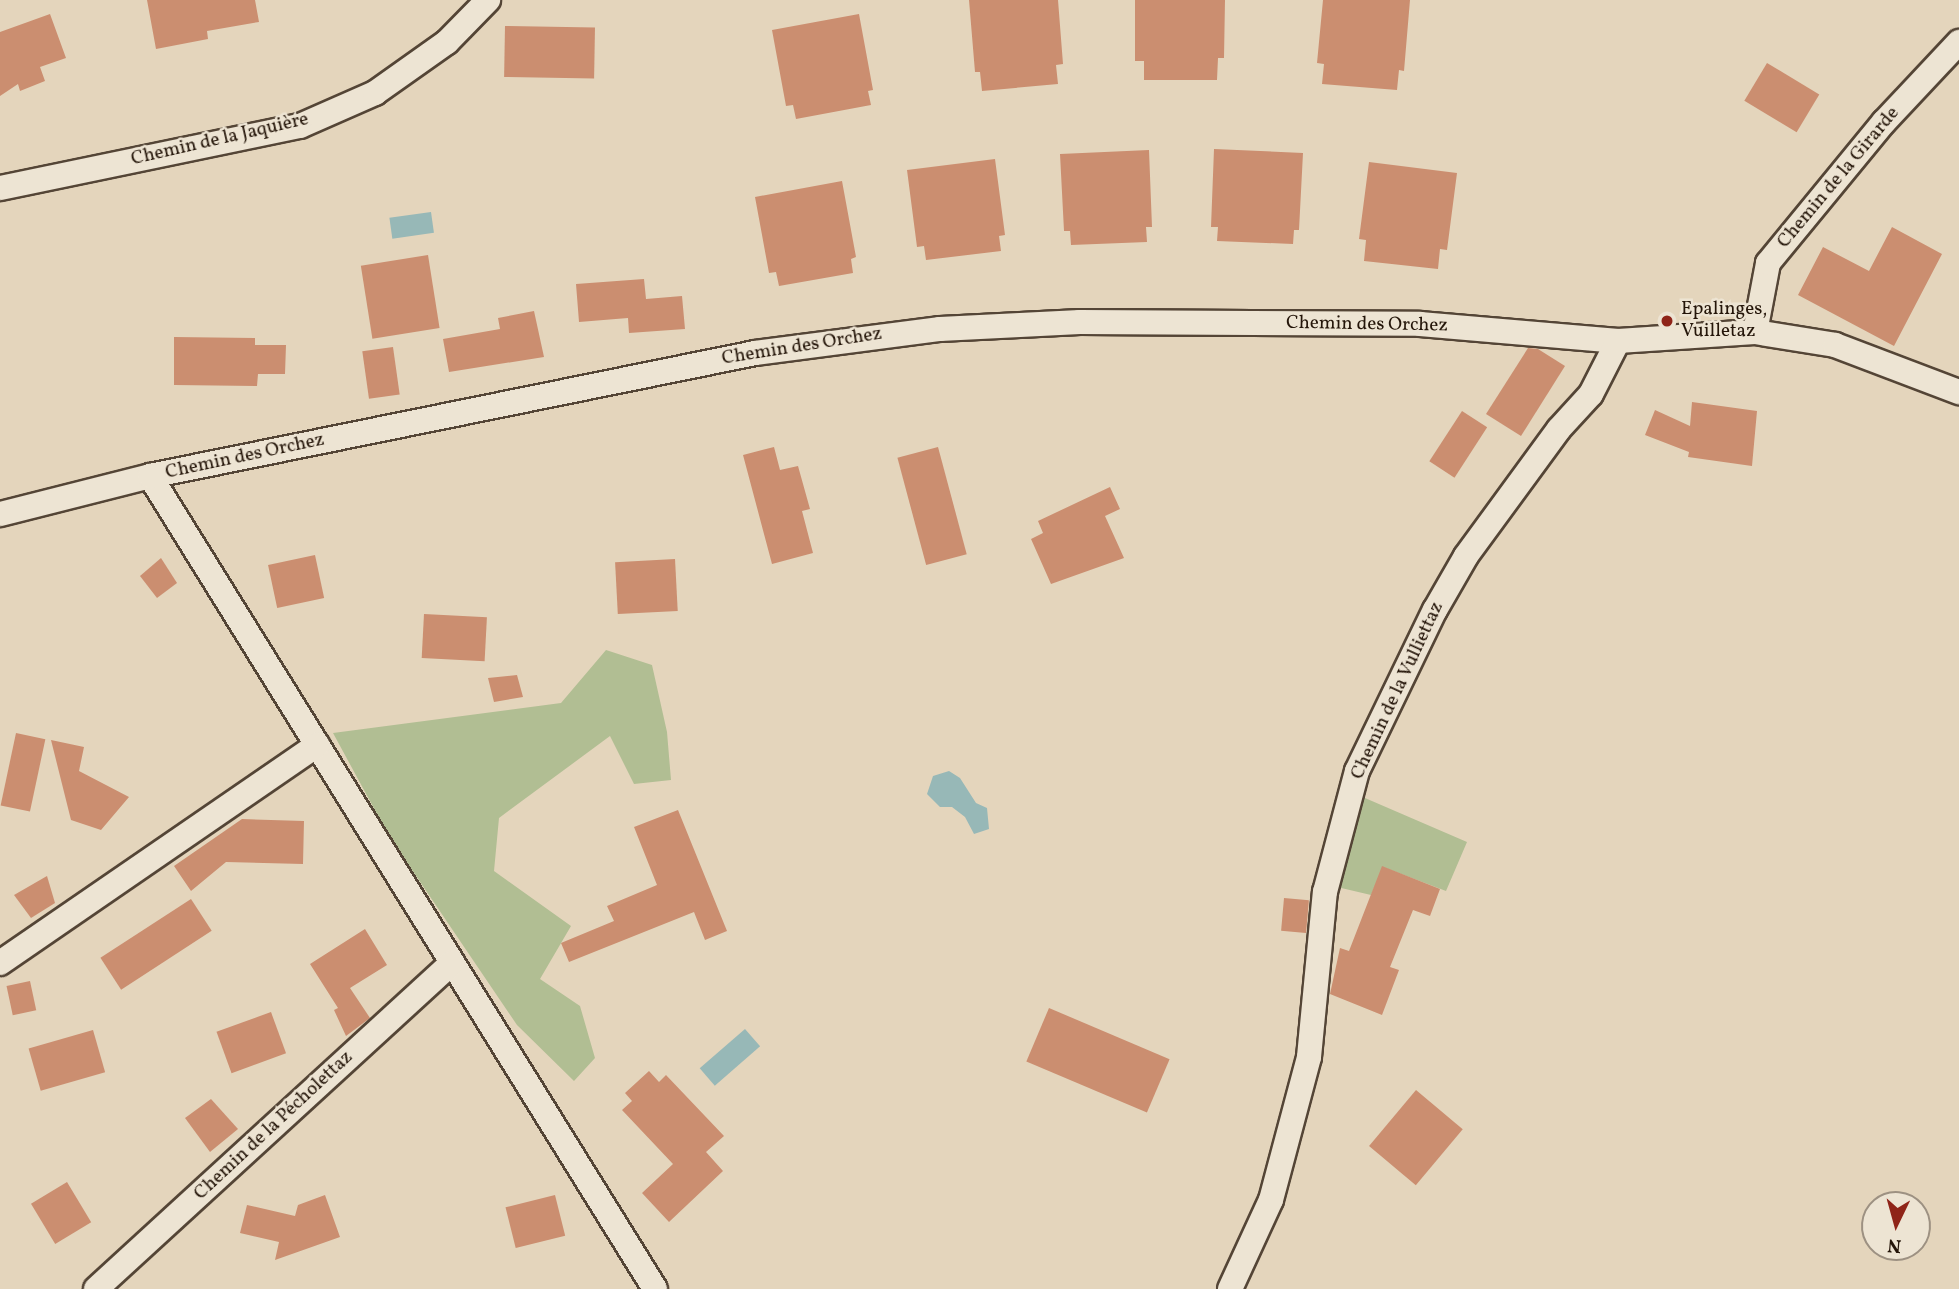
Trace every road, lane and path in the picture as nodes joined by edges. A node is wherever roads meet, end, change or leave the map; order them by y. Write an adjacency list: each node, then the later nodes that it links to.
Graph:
1 (488, 0): 3 (street, Chemin de la Jaquière)
2 (1959, 42): 4 (street, Chemin de la Girarde)
3 (0, 188)
4 (1755, 332): 5 (street, Chemin des Orchez); 6 (street, Chemin des Orchez)
5 (1618, 341): 7 (street, Chemin des Orchez); 14 (street, Chemin de la Vulliettaz)
6 (1959, 392)
7 (150, 476): 8 (street, Chemin des Orchez); 9 (street)
8 (0, 513)
9 (317, 745): 10 (street); 11 (street)
10 (452, 962): 12 (street, Chemin de la Pécholettaz); 13 (street)
11 (0, 963)
12 (96, 1289)
13 (654, 1289)
14 (1230, 1289)

